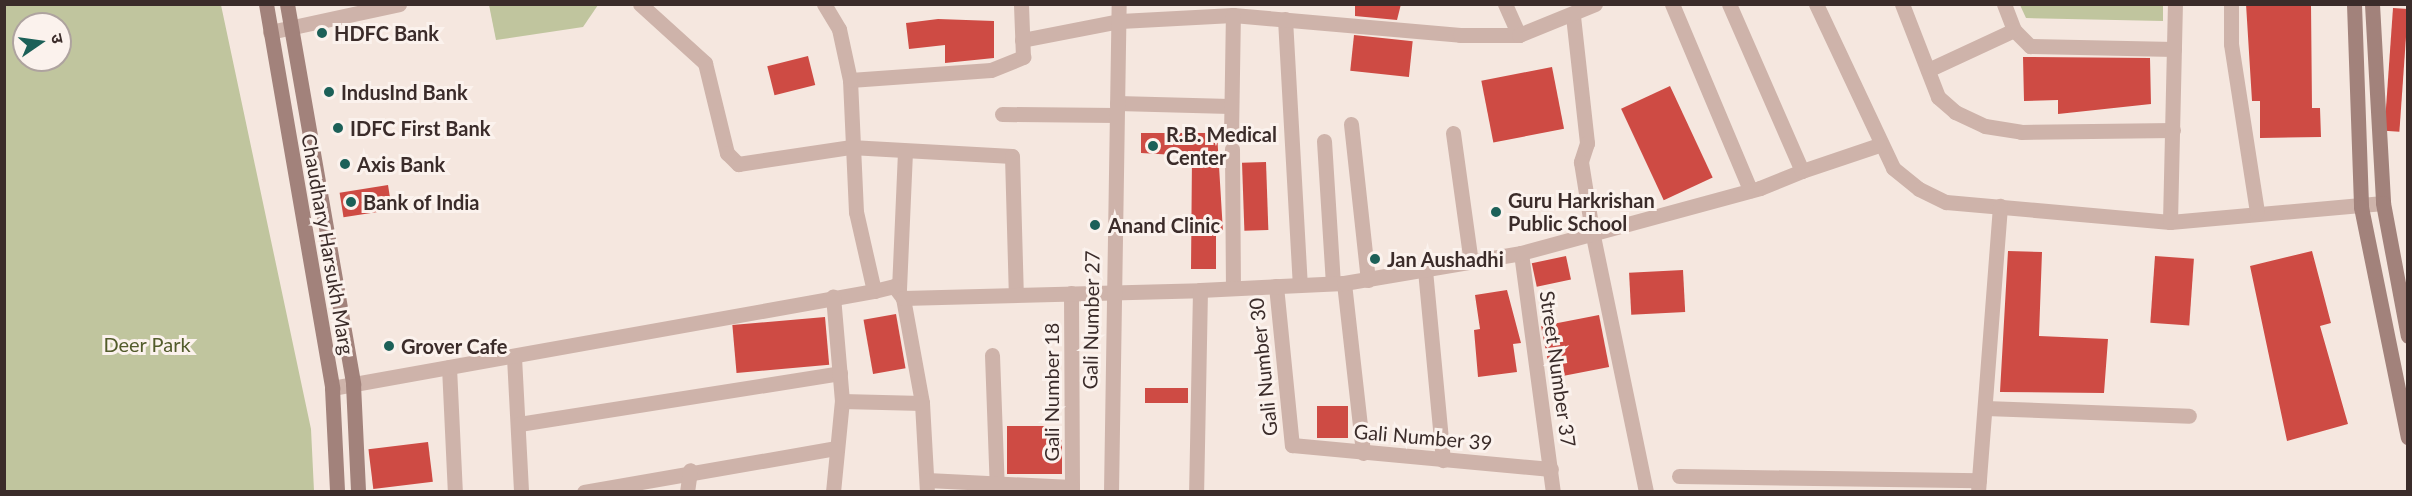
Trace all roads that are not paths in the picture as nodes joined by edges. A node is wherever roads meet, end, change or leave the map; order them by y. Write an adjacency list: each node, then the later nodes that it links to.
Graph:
1 (266, 4): 25 (street, Chaudhary Harsukh Marg)
2 (287, 4): 23 (street, Chaudhary Harsukh Marg)
3 (399, 4): 23 (street)
4 (640, 4): 39 (street)
5 (824, 4): 30 (street)
6 (1021, 4): 27 (street)
7 (1119, 4): 22 (street, Gali Number 27)
8 (1505, 4): 26 (street)
9 (1595, 4): 20 (street)
10 (1672, 4): 42 (street)
11 (1730, 4): 41 (street)
12 (1816, 4): 38 (street)
13 (1902, 4): 29 (street)
14 (2004, 4): 24 (street)
15 (2175, 4): 28 (street)
16 (2231, 4): 46 (street)
17 (2354, 4): 45 (street)
18 (2372, 4): 43 (street)
19 (1233, 15): 21 (street); 22 (street); 31 (street)
20 (1573, 16): 26 (street); 48 (street)
21 (1285, 19): 26 (street); 55 (street)
22 (1120, 21): 27 (street); 32 (street, Gali Number 27)
23 (291, 28): 25 (street); 69 (street, Chaudhary Harsukh Marg)
24 (2014, 30): 28 (street); 29 (street)
25 (270, 32): 70 (street, Chaudhary Harsukh Marg)
26 (1520, 35)
27 (1022, 39): 30 (street)
28 (2174, 49): 35 (street)
29 (1928, 70): 35 (street)
30 (850, 80): 39 (street)
31 (1230, 106): 32 (street); 56 (street)
32 (1116, 109): 33 (street); 59 (street, Gali Number 27)
33 (1002, 114)
34 (1352, 124): 52 (street)
35 (2173, 130): 47 (street)
36 (1453, 133): 50 (street)
37 (1324, 141): 53 (street)
38 (1879, 145): 41 (street); 44 (street)
39 (850, 147): 40 (street); 58 (street)
40 (905, 152): 60 (street); 62 (street)
41 (1802, 171): 42 (street)
42 (1750, 190): 48 (street)
43 (2384, 203): 45 (street); 64 (street)
44 (2000, 206): 47 (street); 73 (street)
45 (2361, 207): 46 (street); 76 (street)
46 (2257, 212): 47 (street)
47 (2170, 222)
48 (1592, 231): 49 (street); 99 (street)
49 (1521, 253): 50 (street); 81 (street, Street Number 37)
50 (1471, 262): 51 (street)
51 (1425, 270): 52 (street); 80 (street)
52 (1368, 280): 53 (street)
53 (1339, 283): 55 (street); 79 (street)
54 (1276, 285): 55 (street); 56 (street); 77 (street, Gali Number 30)
55 (1300, 285)
56 (1233, 287): 57 (street)
57 (1200, 290): 59 (street); 97 (street)
58 (873, 291): 60 (street); 63 (street)
59 (1111, 292): 61 (street); 96 (street, Gali Number 27)
60 (901, 293): 62 (street); 72 (street)
61 (1071, 293): 62 (street); 88 (street, Gali Number 18)
62 (1016, 295)
63 (833, 296): 66 (street); 68 (street)
64 (2408, 336)
65 (992, 355): 87 (street)
66 (514, 357): 67 (street); 75 (street)
67 (449, 367): 69 (street); 91 (street)
68 (840, 373): 71 (street); 75 (street)
69 (352, 384): 70 (street); 90 (street, Chaudhary Harsukh Marg)
70 (332, 388): 89 (street, Chaudhary Harsukh Marg)
71 (842, 401): 72 (street); 78 (street)
72 (922, 403): 85 (street)
73 (1985, 408): 74 (street); 86 (street)
74 (2189, 416)
75 (519, 424): 92 (street)
76 (2408, 437)
77 (1292, 445): 79 (street, Gali Number 39)
78 (835, 448): 82 (street); 95 (street)
79 (1364, 453): 80 (street, Gali Number 39)
80 (1443, 460): 81 (street, Gali Number 39)
81 (1551, 469): 98 (street, Street Number 37)
82 (690, 470): 93 (street); 94 (street)
83 (1679, 476): 84 (street)
84 (1894, 485): 86 (street)
85 (927, 486): 87 (street)
86 (1978, 486)
87 (997, 489): 88 (street)
88 (1072, 489)
89 (337, 492)
90 (358, 492)
91 (455, 492)
92 (520, 492)
93 (584, 492)
94 (687, 492)
95 (833, 492)
96 (1111, 492)
97 (1196, 492)
98 (1553, 492)
99 (1646, 492)

